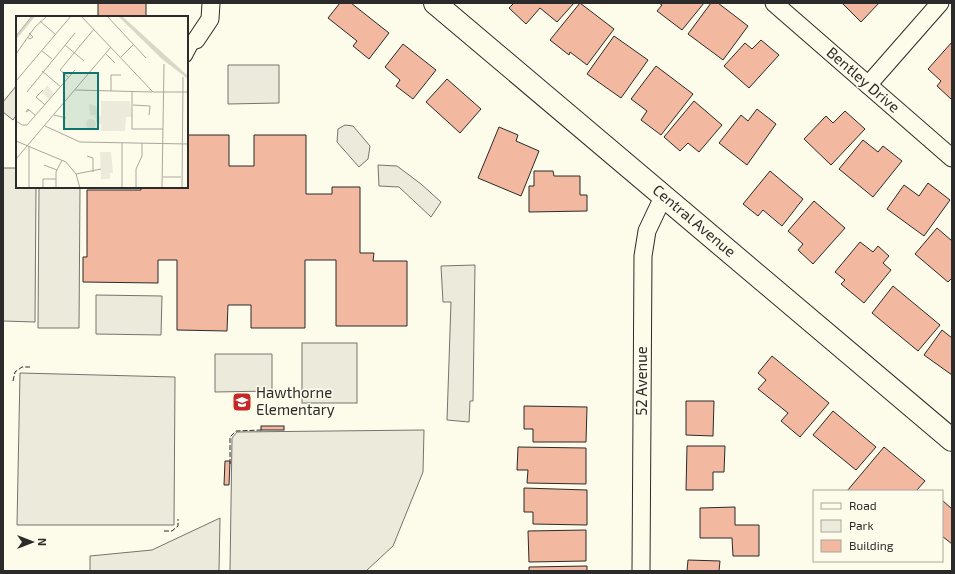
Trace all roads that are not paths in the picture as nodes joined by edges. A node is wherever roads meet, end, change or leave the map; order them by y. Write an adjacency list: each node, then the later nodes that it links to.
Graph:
1 (211, 3): 5 (street)
2 (435, 3): 9 (street, Central Avenue)
3 (774, 3): 7 (street, Bentley Drive)
4 (940, 3): 7 (street)
5 (196, 40): 6 (lane)
6 (188, 55)
7 (868, 85): 8 (street, Bentley Drive)
8 (952, 158)
9 (664, 195): 10 (street, Central Avenue); 11 (street, 52 Avenue)
10 (952, 440)
11 (641, 571)

